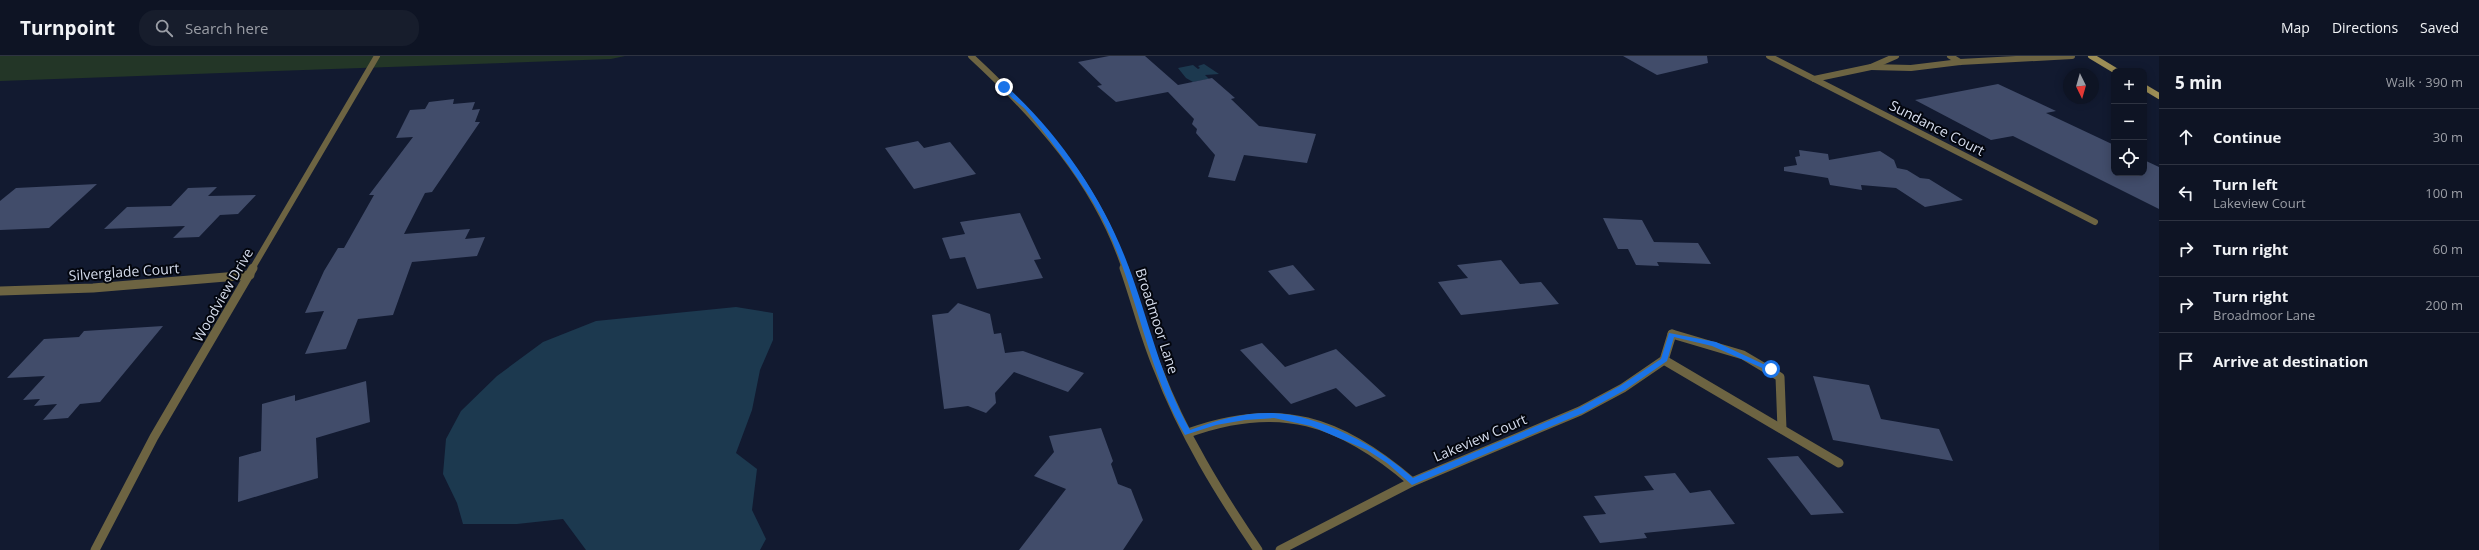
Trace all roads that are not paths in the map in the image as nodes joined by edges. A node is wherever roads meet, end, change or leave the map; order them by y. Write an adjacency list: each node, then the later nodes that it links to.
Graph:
1 (377, 56): 15 (street, Woodview Drive)
2 (971, 56): 19 (street, Broadmoor Lane)
3 (1769, 56): 11 (street, Sundance Court)
4 (1896, 56): 9 (street)
5 (1950, 56): 8 (street)
6 (2072, 56): 8 (street)
7 (2091, 56): 10 (main road)
8 (1960, 62): 9 (street)
9 (1871, 67): 11 (street)
10 (2111, 68)
11 (1814, 79): 14 (street, Sundance Court)
12 (2147, 89): 13 (main road)
13 (2159, 96)
14 (2095, 222)
15 (250, 275): 16 (street, Silverglade Court); 22 (street, Woodview Drive)
16 (0, 291)
17 (1664, 360): 18 (street); 18 (street); 21 (street, Lakeview Court)
18 (1782, 429): 20 (street)
19 (1188, 433): 21 (street); 23 (street, Broadmoor Lane)
20 (1839, 463)
21 (1412, 482): 24 (street, Lakeview Court)
22 (95, 550)
23 (1258, 550)
24 (1280, 550)

